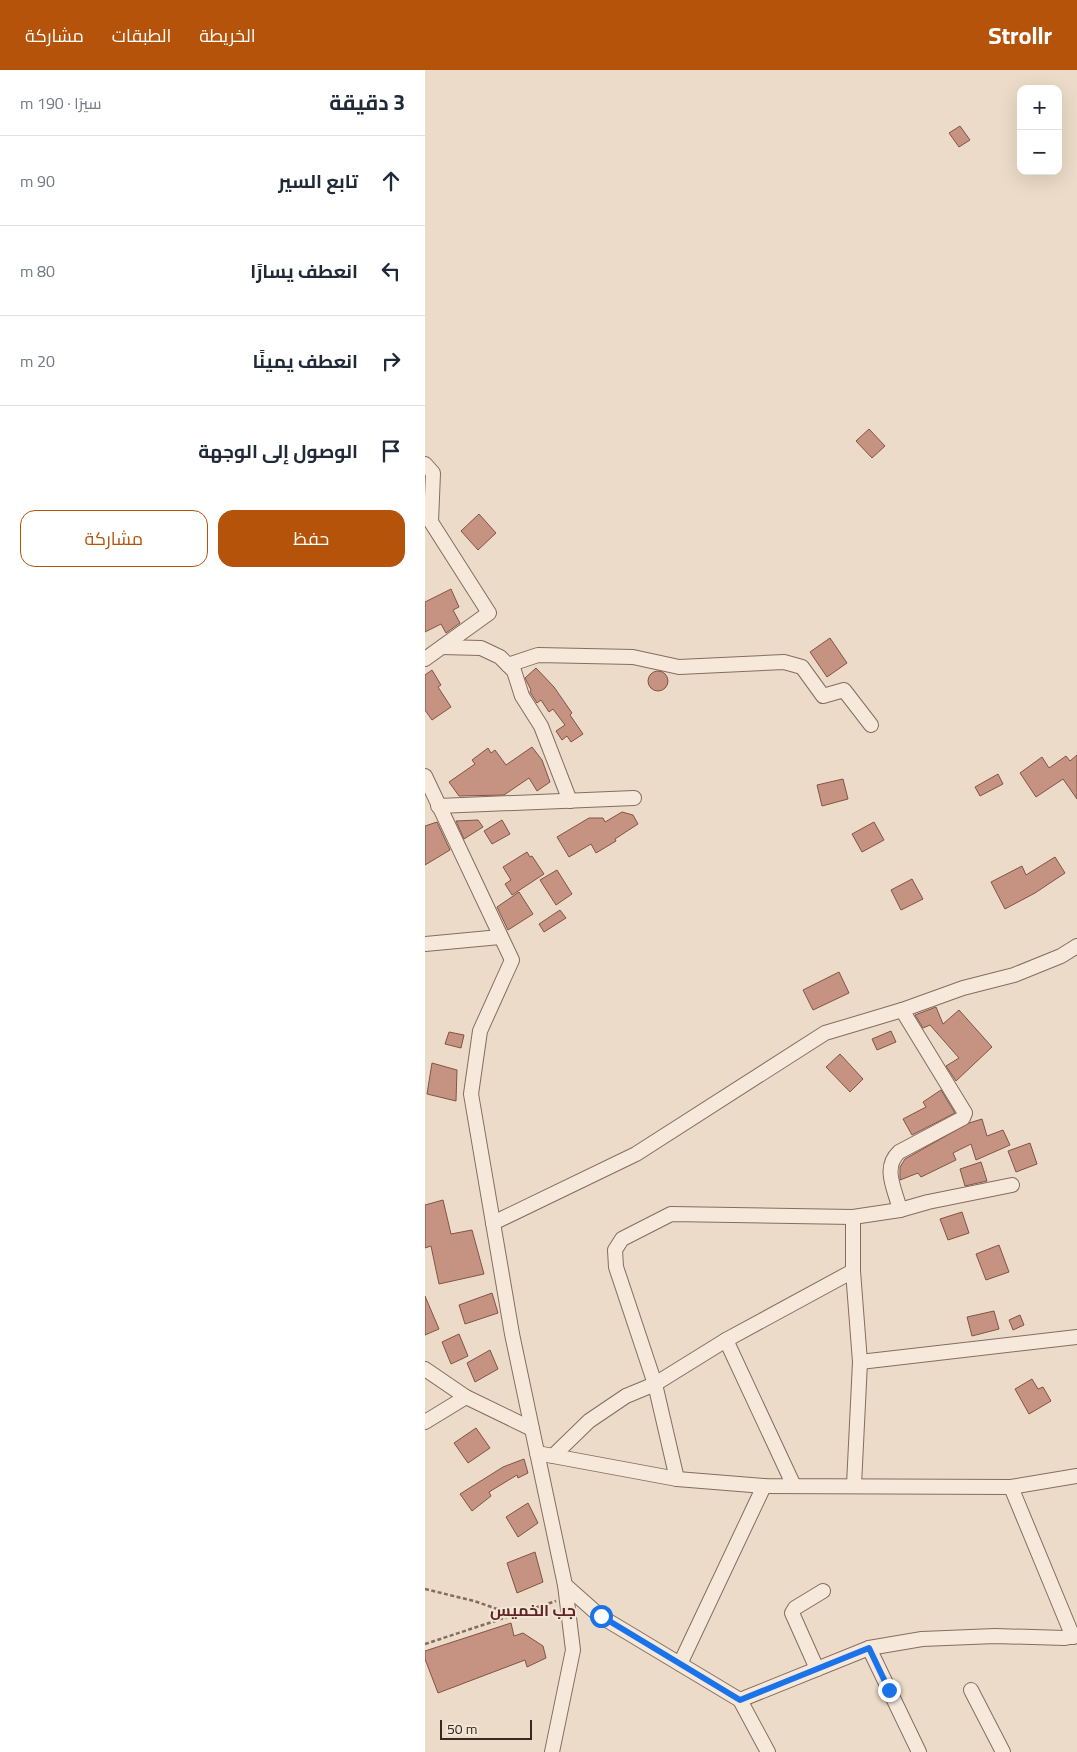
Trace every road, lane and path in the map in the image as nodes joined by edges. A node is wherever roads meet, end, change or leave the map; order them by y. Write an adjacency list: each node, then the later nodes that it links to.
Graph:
1 (425, 464): 2 (street)
2 (442, 647): 3 (street); 4 (street)
3 (425, 658)
4 (508, 665): 5 (street); 8 (street)
5 (871, 726)
6 (425, 777): 9 (street)
7 (634, 798): 8 (street)
8 (570, 801): 9 (street)
9 (438, 806): 10 (street)
10 (500, 937): 11 (street); 17 (street)
11 (425, 944)
12 (1077, 946): 13 (street)
13 (903, 1010): 15 (street); 17 (street)
14 (1012, 1186): 15 (street)
15 (900, 1210): 16 (street)
16 (853, 1217): 18 (street); 23 (street)
17 (493, 1223): 26 (street)
18 (853, 1271): 20 (street); 21 (street)
19 (1077, 1337): 21 (street)
20 (726, 1340): 23 (street); 33 (street)
21 (860, 1362): 31 (street)
22 (425, 1369): 24 (street)
23 (655, 1384): 28 (street); 30 (street)
24 (466, 1397): 25 (street); 26 (street)
25 (425, 1422)
26 (532, 1429): 27 (street)
27 (537, 1453): 28 (street); 36 (street)
28 (553, 1456): 30 (street)
29 (1077, 1476): 34 (street)
30 (677, 1479): 32 (street)
31 (854, 1485): 33 (street); 34 (street)
32 (764, 1486): 33 (street); 42 (street)
33 (794, 1486)
34 (1011, 1488): 39 (street)
35 (425, 1588): 38 (path)
36 (566, 1591): 38 (path); 42 (street); 46 (street)
37 (823, 1591): 43 (street)
38 (513, 1615): 40 (path)
39 (1075, 1636): 41 (street)
40 (425, 1644)
41 (869, 1648): 43 (street); 48 (street)
42 (680, 1664): 45 (street)
43 (817, 1669): 45 (street)
44 (971, 1690): 49 (street)
45 (740, 1700): 47 (street)
46 (552, 1752)
47 (768, 1752)
48 (919, 1752)
49 (1003, 1752)

